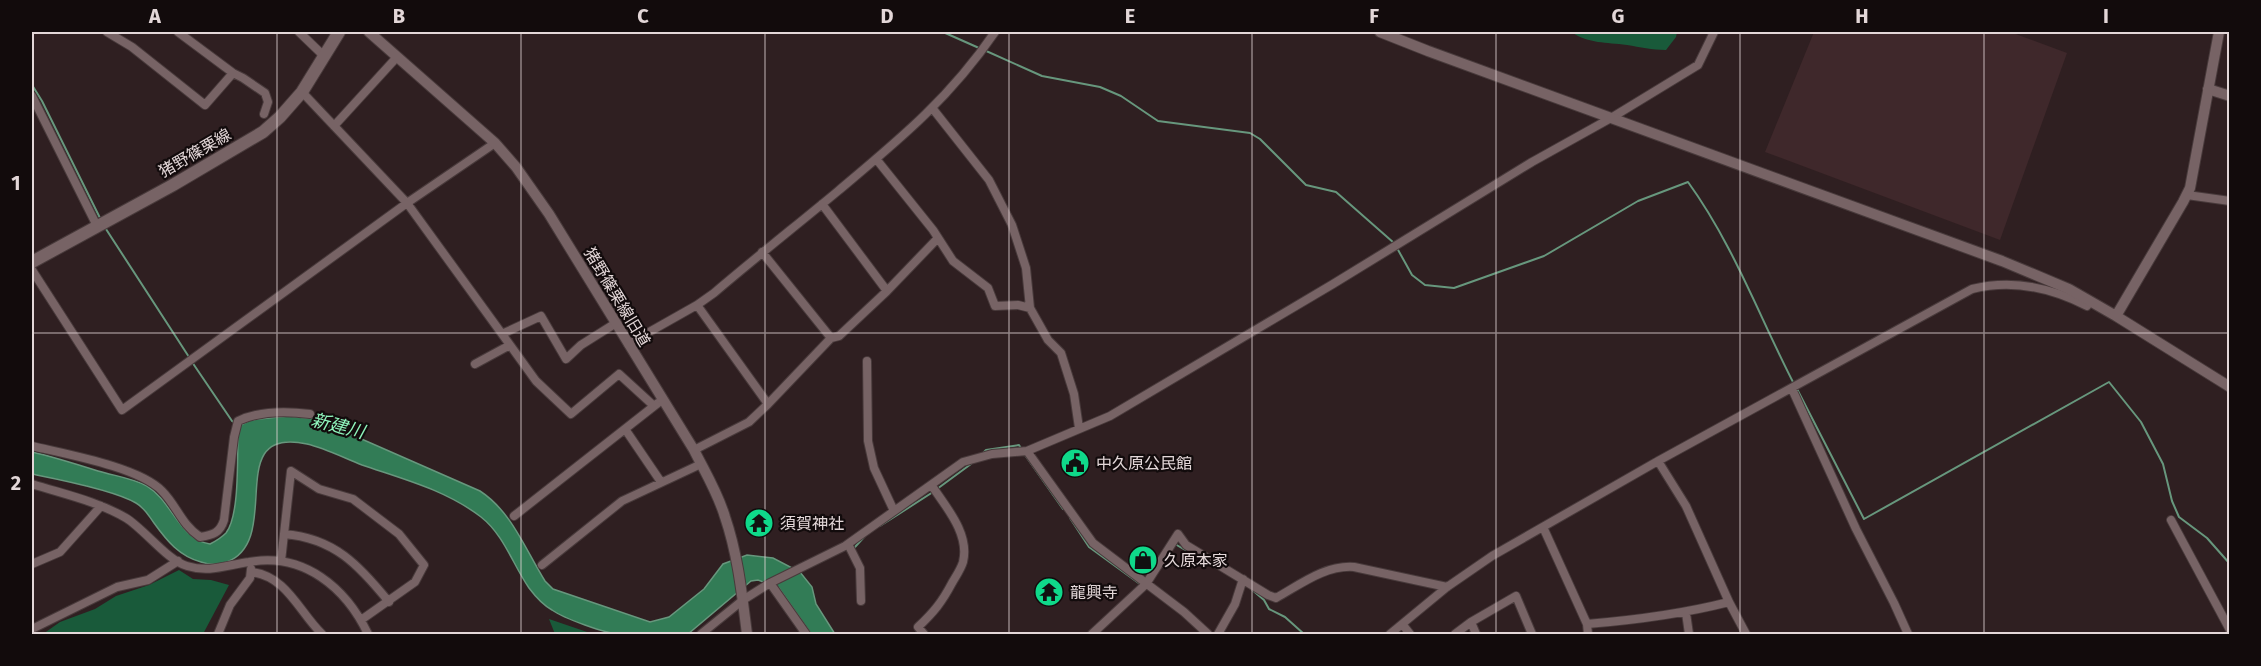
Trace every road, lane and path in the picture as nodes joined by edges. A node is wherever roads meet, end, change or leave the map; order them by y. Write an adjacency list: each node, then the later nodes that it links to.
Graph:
1 (106, 32): 10 (street)
2 (178, 32): 13 (street)
3 (299, 32): 11 (street)
4 (339, 32): 11 (main road, 猪野篠栗線)
5 (369, 32): 12 (street, 猪野篠栗線旧道)
6 (995, 32): 18 (street)
7 (1380, 32): 20 (street)
8 (1714, 32): 20 (street)
9 (2219, 32): 14 (street)
10 (118, 34): 13 (street)
11 (325, 57): 15 (main road, 猪野篠栗線)
12 (397, 57): 21 (street); 22 (street, 猪野篠栗線旧道)
13 (232, 73): 19 (street)
14 (2208, 89): 17 (street); 24 (street)
15 (302, 92): 21 (street); 28 (main road, 猪野篠栗線)
16 (32, 96): 28 (street)
17 (2229, 96)
18 (933, 109): 23 (street); 36 (street)
19 (264, 114)
20 (1611, 118): 34 (street); 50 (street)
21 (334, 126): 26 (street)
22 (495, 143): 26 (street); 38 (street, 猪野篠栗線旧道)
23 (877, 160): 27 (street); 29 (street)
24 (2187, 195): 25 (street); 37 (street)
25 (2229, 201)
26 (407, 203): 32 (street); 39 (street)
27 (822, 204): 30 (street); 33 (street)
28 (98, 226): 31 (main road, 猪野篠栗線)
29 (936, 238): 33 (street); 36 (street)
30 (762, 252): 35 (street); 40 (street)
31 (32, 262)
32 (32, 270)
33 (887, 291): 40 (street)
34 (2091, 301): 37 (street); 46 (street)
35 (697, 305): 41 (street); 48 (street)
36 (1030, 308): 50 (street)
37 (2116, 316): 45 (street)
38 (616, 323): 39 (street); 41 (street, 猪野篠栗線旧道)
39 (502, 334): 42 (street)
40 (831, 338): 48 (street)
41 (628, 344): 47 (street, 猪野篠栗線旧道)
42 (510, 345): 44 (street); 47 (street)
43 (867, 361): 61 (street)
44 (474, 364)
45 (2229, 387)
46 (1792, 389): 55 (street); 107 (street)
47 (658, 403): 51 (street); 53 (street, 猪野篠栗線旧道)
48 (768, 404): 53 (street)
49 (310, 414): 52 (street)
50 (1079, 428): 54 (street)
51 (625, 429): 57 (street); 62 (street)
52 (32, 446)
53 (694, 450): 56 (street, 猪野篠栗線旧道)
54 (1028, 451): 59 (street); 75 (street)
55 (1658, 461): 64 (street); 80 (street)
56 (701, 464): 57 (street); 77 (street, 猪野篠栗線旧道)
57 (661, 482): 71 (street)
58 (32, 484): 60 (street)
59 (932, 486): 61 (street); 95 (street)
60 (101, 506): 67 (street); 70 (street)
61 (894, 511): 66 (street)
62 (514, 516)
63 (2171, 520): 87 (street)
64 (1543, 526): 76 (street); 84 (street)
65 (284, 534): 69 (street); 79 (street); 79 (street)
66 (848, 544): 74 (street); 78 (street)
67 (178, 561): 68 (street); 86 (street)
68 (252, 561): 69 (street); 72 (street)
69 (281, 561): 82 (street)
70 (32, 564)
71 (542, 565)
72 (251, 572): 89 (street); 90 (street)
73 (1243, 579): 75 (street); 76 (street); 98 (street)
74 (770, 583): 77 (street); 94 (street)
75 (1146, 584): 96 (street); 97 (street)
76 (1447, 587): 85 (street)
77 (743, 600): 92 (street); 93 (street, 猪野篠栗線旧道)
78 (861, 601)
79 (389, 602): 82 (street)
80 (1729, 602): 81 (street); 106 (street)
81 (1686, 613): 84 (street); 105 (street)
82 (361, 620): 88 (street)
83 (1471, 622): 101 (street); 102 (street); 103 (street)
84 (1587, 624): 104 (street)
85 (1403, 625): 99 (street); 100 (street)
86 (32, 629)
87 (2229, 630)
88 (367, 632): 91 (street)
89 (218, 634)
90 (322, 634)
91 (357, 634)
92 (701, 634)
93 (747, 634)
94 (806, 634)
95 (924, 634)
96 (1092, 634)
97 (1208, 634)
98 (1218, 634)
99 (1390, 634)
100 (1410, 634)
101 (1455, 634)
102 (1476, 634)
103 (1532, 634)
104 (1588, 634)
105 (1689, 634)
106 (1746, 634)
107 (1908, 634)

